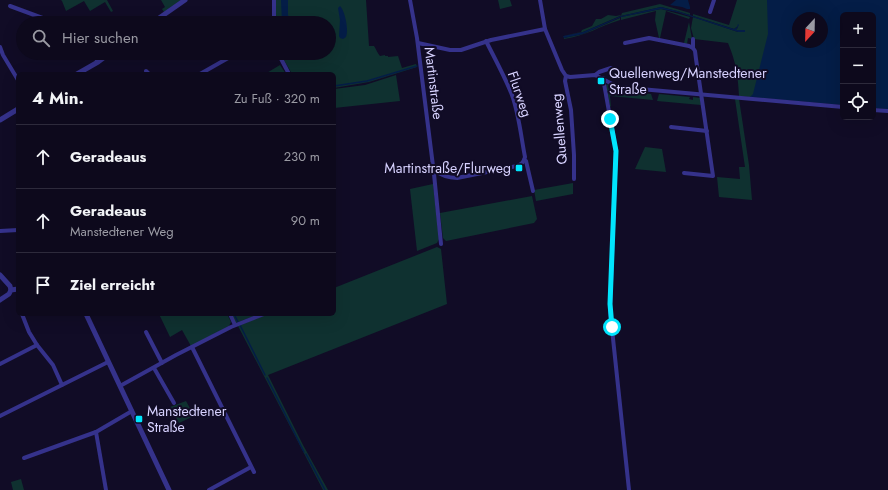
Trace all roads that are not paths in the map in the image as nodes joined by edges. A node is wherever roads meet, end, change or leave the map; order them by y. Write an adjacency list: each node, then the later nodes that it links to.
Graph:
1 (185, 0): 9 (street)
2 (274, 0): 10 (street)
3 (410, 0): 14 (street, Martinstraße)
4 (540, 0): 11 (street, Quellenweg)
5 (714, 0): 7 (street)
6 (10, 6): 8 (street)
7 (710, 12)
8 (37, 16)
9 (162, 16)
10 (274, 16)
11 (545, 30): 13 (street); 28 (street, Quellenweg)
12 (693, 39): 17 (street)
13 (486, 42): 14 (street); 39 (street, Flurweg)
14 (418, 43): 40 (street, Martinstraße)
15 (625, 43): 17 (street)
16 (0, 47): 18 (street)
17 (693, 48): 31 (street)
18 (2, 57): 29 (street)
19 (101, 60): 22 (street)
20 (225, 60): 25 (street)
21 (282, 60): 26 (street)
22 (98, 62): 24 (street)
23 (611, 68): 27 (street, Quellenweg)
24 (80, 72)
25 (204, 72)
26 (288, 72)
27 (596, 74): 28 (street, Quellenweg); 30 (street)
28 (566, 76): 42 (street, Quellenweg)
29 (16, 77)
30 (603, 78): 31 (street); 75 (street)
31 (701, 94): 32 (street); 38 (street)
32 (840, 107)
33 (16, 110): 36 (street)
34 (876, 110): 35 (street)
35 (888, 111)
36 (0, 120)
37 (671, 127): 38 (street)
38 (707, 131): 41 (street)
39 (524, 159): 40 (street); 43 (street, Flurweg)
40 (433, 168): 46 (street, Martinstraße)
41 (684, 173)
42 (574, 179)
43 (532, 191)
44 (16, 230): 45 (street)
45 (0, 231)
46 (441, 244)
47 (0, 275): 49 (street)
48 (16, 289): 49 (street)
49 (11, 290): 50 (street)
50 (0, 300)
51 (23, 316): 57 (street)
52 (87, 316): 59 (street)
53 (231, 316): 55 (street)
54 (259, 316): 55 (street)
55 (235, 325): 58 (street)
56 (146, 332): 60 (street)
57 (37, 345): 61 (street); 63 (street)
58 (192, 347): 60 (street); 70 (street)
59 (108, 362): 63 (street); 64 (street)
60 (162, 363): 62 (street)
61 (0, 364)
62 (154, 368): 64 (street); 65 (street)
63 (62, 385): 67 (street)
64 (120, 386): 66 (street)
65 (174, 404)
66 (132, 411): 68 (street); 73 (street)
67 (0, 416)
68 (96, 432): 69 (street); 72 (street)
69 (24, 458)
70 (251, 467): 71 (street); 74 (street)
71 (254, 472)
72 (106, 490)
73 (169, 490)
74 (209, 490)
75 (629, 490)

